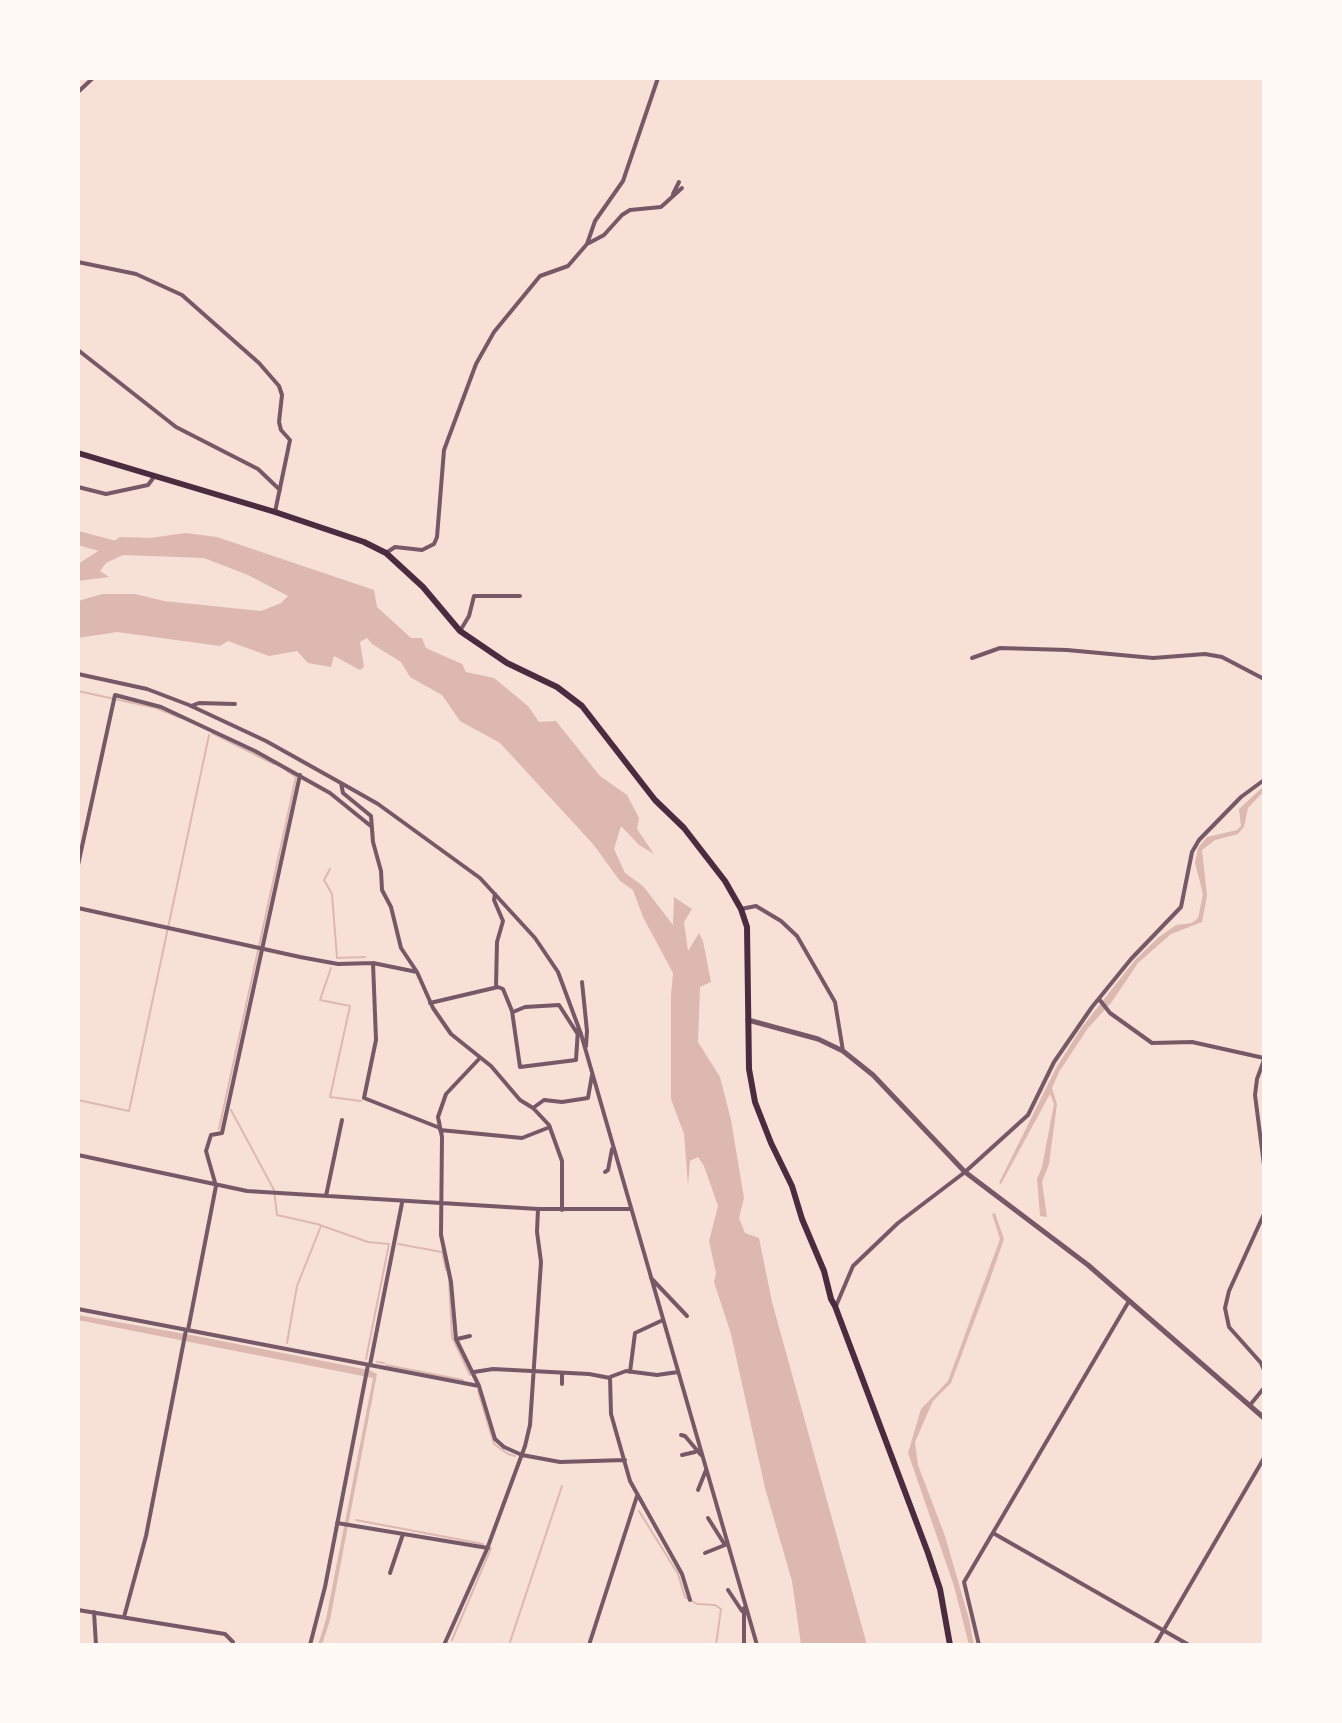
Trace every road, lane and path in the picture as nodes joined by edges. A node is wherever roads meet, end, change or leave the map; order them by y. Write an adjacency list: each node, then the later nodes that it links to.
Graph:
1 (93, 78): 3 (street)
2 (658, 78): 7 (street)
3 (78, 92)
4 (679, 182): 6 (street)
5 (682, 188): 6 (street)
6 (672, 195): 7 (street)
7 (587, 244): 15 (street)
8 (78, 262): 13 (street)
9 (78, 350): 13 (street)
10 (78, 453): 11 (main road)
11 (154, 476): 12 (street); 14 (main road)
12 (78, 487)
13 (280, 490): 14 (street)
14 (275, 512): 15 (main road)
15 (386, 553): 17 (main road)
16 (520, 596): 17 (street)
17 (460, 631): 30 (main road)
18 (972, 658): 20 (street)
19 (78, 674): 22 (street)
20 (1264, 679)
21 (235, 704): 22 (street)
22 (191, 706): 25 (street)
23 (300, 775): 26 (street); 27 (street); 31 (street)
24 (1264, 780): 36 (street)
25 (341, 783): 26 (street); 28 (street)
26 (373, 828): 33 (street)
27 (78, 865)
28 (495, 894): 35 (street); 40 (street)
29 (78, 908): 31 (street)
30 (741, 909): 39 (main road); 43 (street)
31 (262, 948): 32 (street); 56 (street)
32 (373, 963): 33 (street); 50 (street)
33 (417, 972): 37 (street)
34 (582, 982): 42 (street)
35 (496, 987): 37 (street); 38 (street)
36 (1099, 999): 45 (street); 55 (street)
37 (430, 1003): 44 (street)
38 (513, 1012): 41 (street); 41 (street)
39 (748, 1020): 43 (street); 66 (main road)
40 (579, 1027): 41 (street); 42 (street)
41 (578, 1034)
42 (585, 1048): 46 (street)
43 (843, 1051): 55 (street)
44 (479, 1059): 47 (street); 50 (street)
45 (1264, 1059): 53 (street)
46 (592, 1072): 47 (street); 51 (street)
47 (533, 1108): 49 (street)
48 (342, 1120): 57 (street)
49 (550, 1127): 50 (street); 62 (street)
50 (440, 1129): 59 (street)
51 (613, 1148): 54 (street); 61 (street)
52 (78, 1155): 56 (street)
53 (1264, 1165)
54 (605, 1172)
55 (965, 1172): 65 (street); 66 (street)
56 (216, 1186): 57 (street); 70 (street)
57 (326, 1197): 58 (street)
58 (402, 1202): 59 (street); 73 (street)
59 (443, 1204): 60 (street); 72 (street)
60 (538, 1209): 62 (street); 75 (street)
61 (630, 1209): 62 (street); 64 (street)
62 (562, 1210)
63 (1264, 1214): 74 (street)
64 (651, 1278): 68 (street); 69 (street)
65 (1129, 1301): 84 (street); 98 (street)
66 (835, 1306): 122 (main road)
67 (78, 1309): 70 (street)
68 (687, 1316)
69 (663, 1320): 76 (street); 77 (street)
70 (187, 1331): 73 (street); 112 (street)
71 (470, 1336): 72 (street)
72 (456, 1339): 78 (street)
73 (368, 1366): 82 (street); 97 (street)
74 (1264, 1370)
75 (533, 1371): 78 (street); 79 (street); 88 (street)
76 (630, 1372): 77 (street); 80 (street)
77 (678, 1372): 90 (street)
78 (473, 1373): 82 (street)
79 (562, 1373): 80 (street); 81 (street)
80 (610, 1378): 92 (street)
81 (562, 1384)
82 (479, 1386): 88 (street)
83 (1264, 1388): 84 (street)
84 (1250, 1405): 85 (street)
85 (1264, 1418)
86 (681, 1435): 87 (street)
87 (696, 1451): 89 (street); 90 (street)
88 (522, 1455): 92 (street); 103 (street)
89 (682, 1455)
90 (703, 1457): 93 (street)
91 (1264, 1458): 114 (street)
92 (625, 1460): 95 (street)
93 (706, 1467): 94 (street); 102 (street)
94 (698, 1490)
95 (637, 1496): 107 (street); 119 (street)
96 (708, 1518): 102 (street)
97 (337, 1523): 99 (street); 117 (street)
98 (993, 1532): 114 (street); 123 (street)
99 (403, 1534): 100 (street); 105 (street)
100 (432, 1539): 101 (street); 103 (street)
101 (423, 1544)
102 (726, 1544): 104 (street); 108 (street)
103 (488, 1548): 118 (street)
104 (705, 1553)
105 (390, 1573)
106 (728, 1590): 111 (street)
107 (690, 1600)
108 (745, 1602): 111 (street); 113 (street)
109 (78, 1610): 110 (street)
110 (94, 1612): 112 (street); 116 (street)
111 (744, 1614): 113 (street); 120 (street)
112 (124, 1617): 115 (street)
113 (750, 1620): 121 (street)
114 (1164, 1630): 124 (street); 125 (street)
115 (233, 1642)
116 (96, 1645)
117 (310, 1645)
118 (446, 1645)
119 (589, 1645)
120 (744, 1645)
121 (757, 1645)
122 (950, 1645)
123 (979, 1645)
124 (1155, 1645)
125 (1189, 1645)

